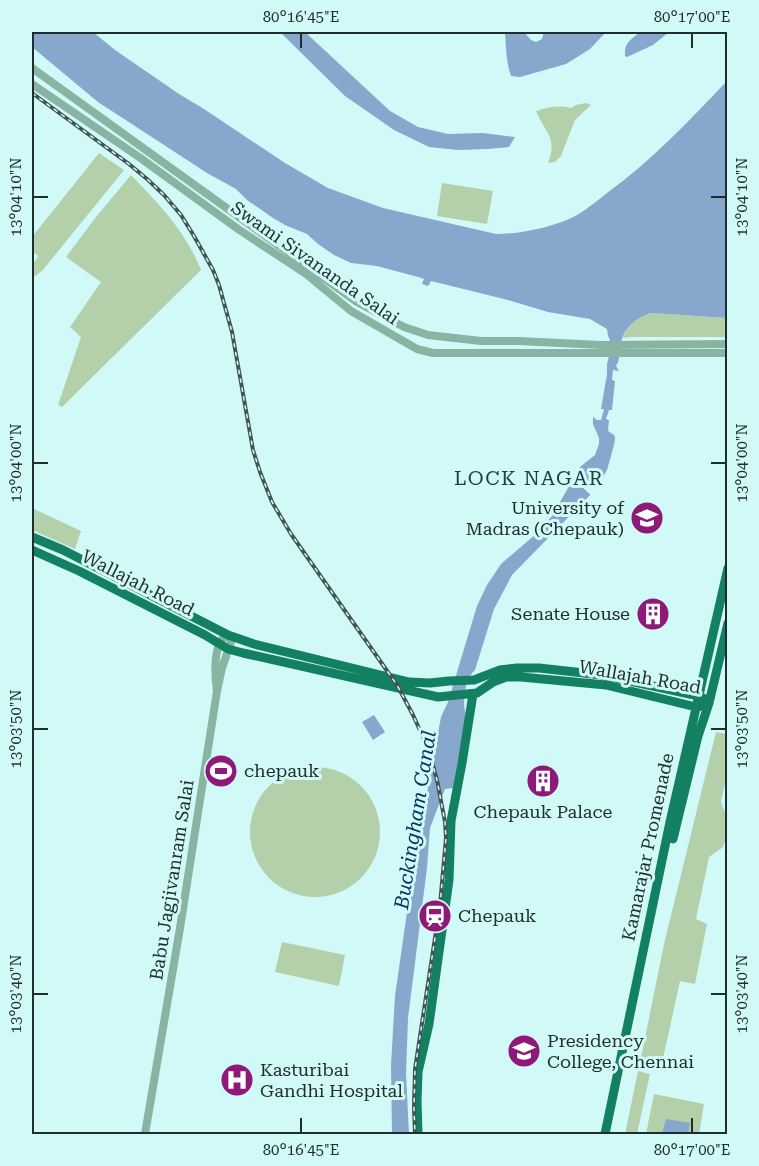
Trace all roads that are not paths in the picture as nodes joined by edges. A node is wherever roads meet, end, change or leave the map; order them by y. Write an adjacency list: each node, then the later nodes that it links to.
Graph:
1 (32, 68): 3 (street, Swami Sivananda Salai)
2 (32, 84): 4 (street, Swami Sivananda Salai)
3 (234, 214): 4 (street); 6 (street, Swami Sivananda Salai)
4 (228, 221): 6 (street, Swami Sivananda Salai)
5 (728, 344): 7 (street, Swami Sivananda Salai)
6 (601, 349): 7 (street, Swami Sivananda Salai)
7 (624, 349): 8 (street, Swami Sivananda Salai)
8 (728, 353)
9 (32, 537): 13 (main road, Wallajah Road)
10 (32, 550): 14 (main road, Wallajah Road)
11 (728, 568): 18 (main road, Kamarajar Promenade)
12 (728, 623): 19 (main road, Kamarajar Promenade)
13 (228, 635): 14 (street); 15 (street); 18 (main road, Wallajah Road)
14 (219, 644): 15 (main road, Wallajah Road); 16 (street, Babu Jagjivanram Salai)
15 (228, 649): 16 (street); 17 (main road, Wallajah Road)
16 (217, 691): 21 (street, Babu Jagjivanram Salai)
17 (472, 694): 20 (main road, Wallajah Road); 22 (main road)
18 (699, 696): 19 (main road, Wallajah Road); 20 (main road, Kamarajar Promenade)
19 (709, 703): 20 (main road, Wallajah Road); 24 (main road, Kamarajar Promenade)
20 (696, 707): 23 (main road, Kamarajar Promenade)
21 (146, 1134)
22 (418, 1134)
23 (605, 1134)
24 (611, 1134)

